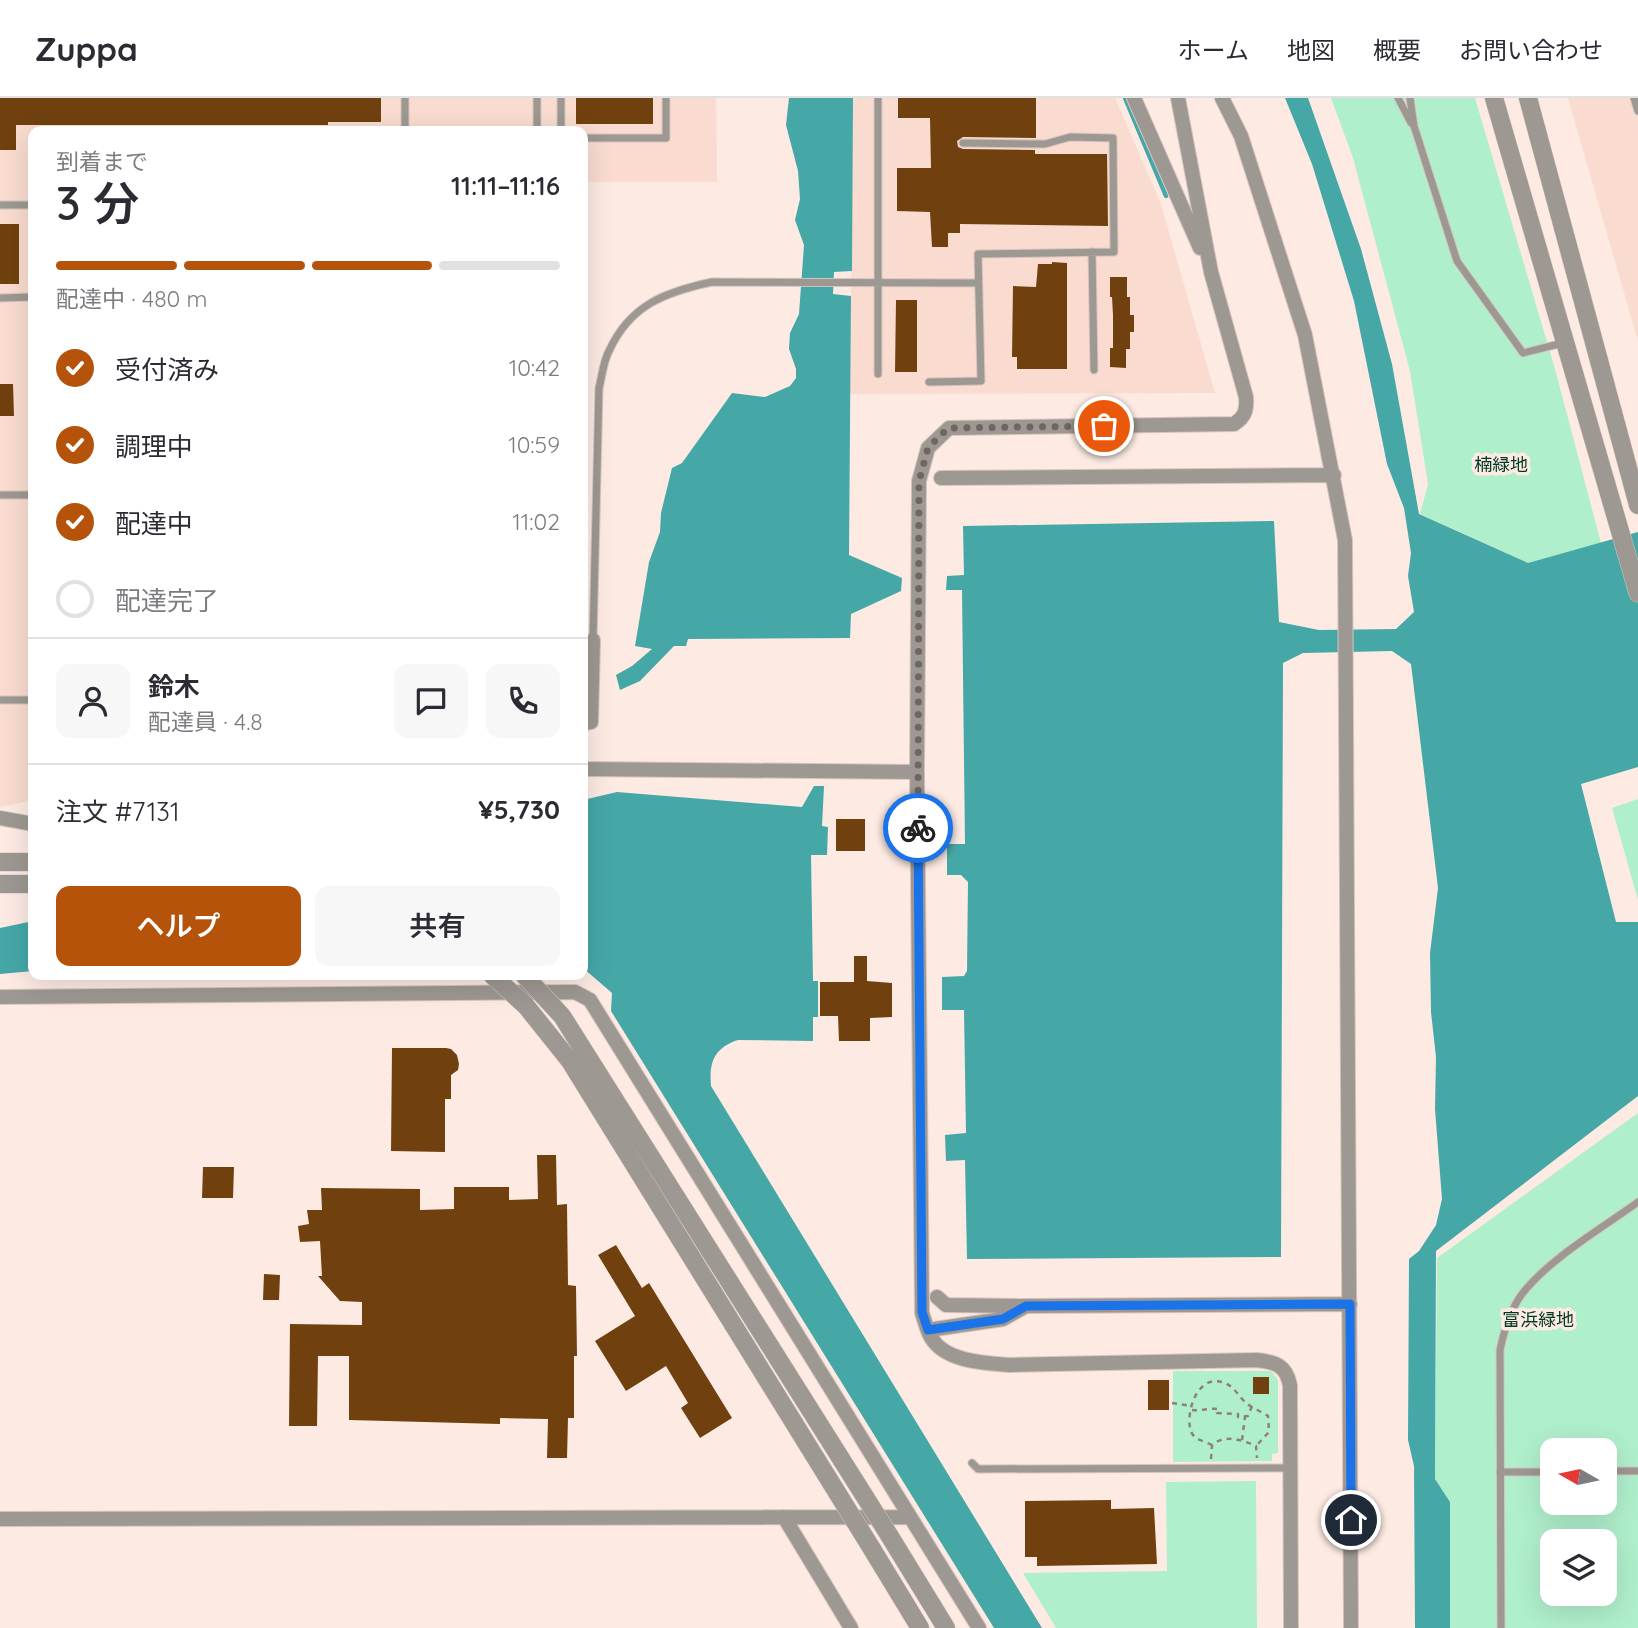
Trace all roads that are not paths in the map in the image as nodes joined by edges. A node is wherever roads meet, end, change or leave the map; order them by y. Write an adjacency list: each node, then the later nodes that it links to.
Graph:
1 (405, 98): 15 (lane)
2 (537, 98): 16 (lane)
3 (561, 98): 17 (lane)
4 (666, 98): 19 (lane)
5 (878, 98): 25 (lane)
6 (1134, 98): 24 (street)
7 (1178, 98): 24 (street)
8 (1222, 98): 33 (street)
9 (1398, 98): 18 (lane)
10 (1410, 98): 18 (lane)
11 (1494, 98): 29 (street)
12 (1528, 98): 37 (street)
13 (1634, 98): 14 (lane)
14 (1638, 111)
15 (405, 126)
16 (537, 126)
17 (561, 126)
18 (1413, 126): 29 (lane)
19 (588, 138)
20 (963, 143): 23 (lane)
21 (0, 205): 22 (lane)
22 (28, 205)
23 (1092, 253): 26 (lane); 30 (lane)
24 (1211, 272): 44 (street)
25 (878, 283): 26 (lane); 31 (lane); 39 (lane)
26 (978, 283): 32 (lane)
27 (28, 297): 28 (lane)
28 (0, 298)
29 (1566, 342): 38 (street)
30 (1094, 370)
31 (878, 374)
32 (929, 382)
33 (1334, 475): 34 (street); 56 (street)
34 (941, 478)
35 (0, 495): 36 (lane)
36 (28, 495)
37 (1637, 501)
38 (1638, 593)
39 (593, 640): 42 (street)
40 (0, 700): 41 (lane)
41 (28, 700)
42 (588, 722)
43 (588, 768): 44 (street)
44 (917, 772): 58 (street)
45 (0, 818): 46 (street)
46 (28, 823)
47 (0, 862): 48 (street)
48 (28, 862)
49 (0, 884): 50 (street)
50 (28, 884)
51 (497, 980): 69 (street, bridge)
52 (529, 980): 70 (street, bridge)
53 (0, 997): 66 (street)
54 (1638, 1202): 63 (lane)
55 (937, 1297): 57 (street)
56 (1350, 1304): 57 (street); 73 (street)
57 (1026, 1306): 58 (street)
58 (928, 1330): 60 (street)
59 (972, 1463): 60 (lane)
60 (1290, 1468): 72 (street)
61 (1617, 1471): 62 (lane)
62 (1638, 1471)
63 (1500, 1472): 64 (lane); 74 (lane)
64 (1540, 1472)
65 (784, 1517): 66 (street); 67 (street); 68 (street)
66 (909, 1517): 71 (street)
67 (0, 1519)
68 (851, 1628)
69 (920, 1628)
70 (946, 1628)
71 (979, 1628)
72 (1291, 1628)
73 (1351, 1628)
74 (1501, 1628)

